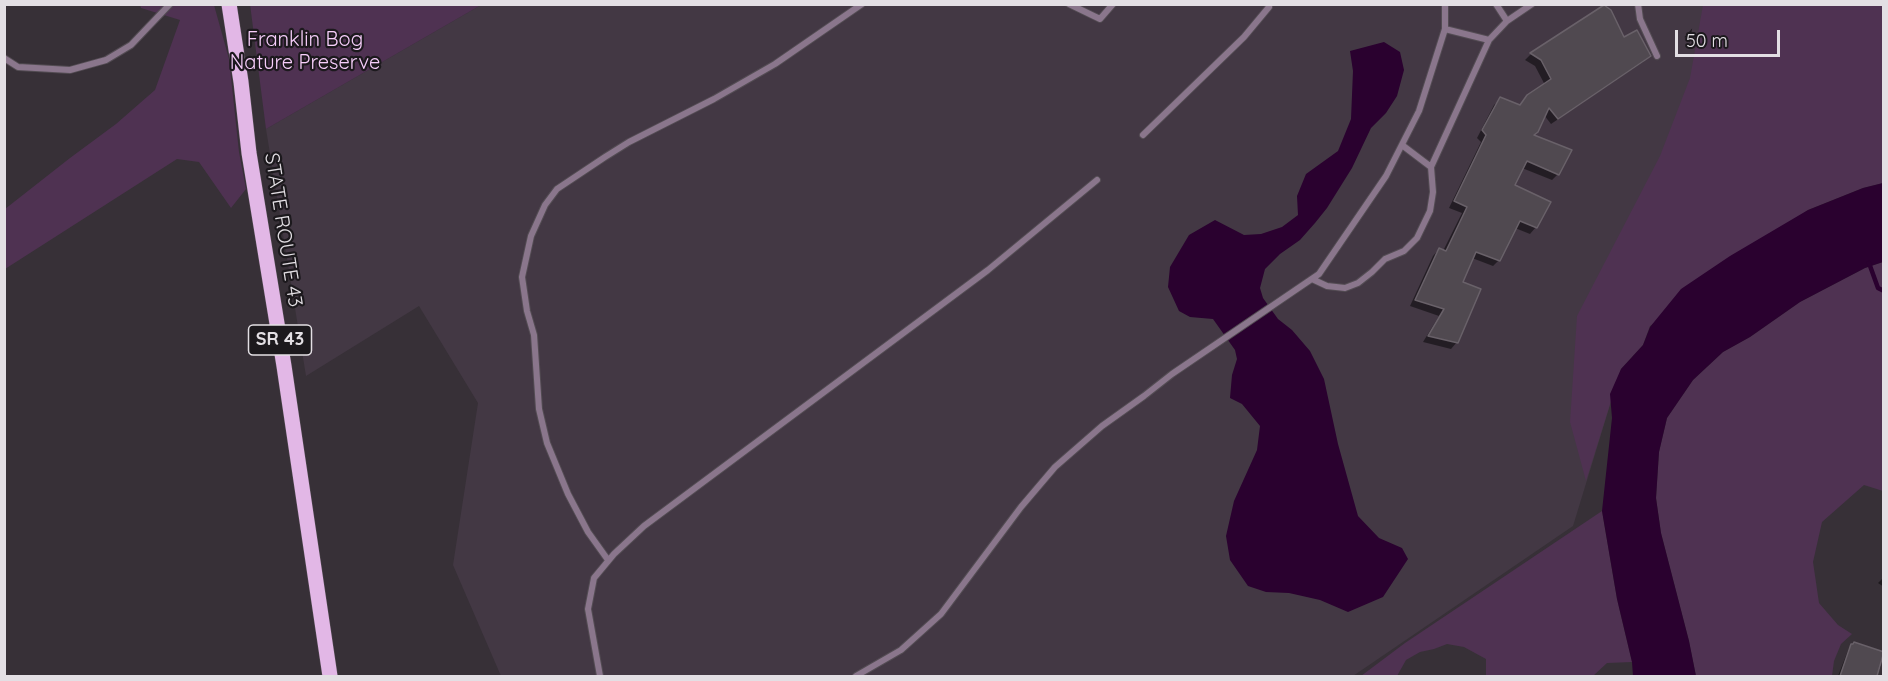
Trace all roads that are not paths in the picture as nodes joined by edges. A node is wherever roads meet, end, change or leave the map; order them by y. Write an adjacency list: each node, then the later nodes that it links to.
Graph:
1 (170, 4): 15 (lane)
2 (229, 4): 22 (main road, STATE ROUTE 43 / SR 43)
3 (862, 4): 21 (lane)
4 (1069, 4): 5 (lane)
5 (1113, 4)
6 (1445, 4): 12 (lane)
7 (1496, 4): 11 (lane)
8 (1532, 4): 11 (lane)
9 (1638, 4): 14 (lane)
10 (1269, 5): 16 (lane)
11 (1507, 21): 13 (lane)
12 (1445, 29): 13 (lane); 17 (lane)
13 (1489, 40): 18 (lane)
14 (1657, 56)
15 (4, 58)
16 (1143, 135)
17 (1402, 145): 18 (lane); 20 (lane)
18 (1431, 167): 20 (lane)
19 (1097, 180): 21 (lane)
20 (1312, 279): 24 (lane)
21 (608, 560): 23 (lane)
22 (330, 676)
23 (600, 676)
24 (856, 676)

